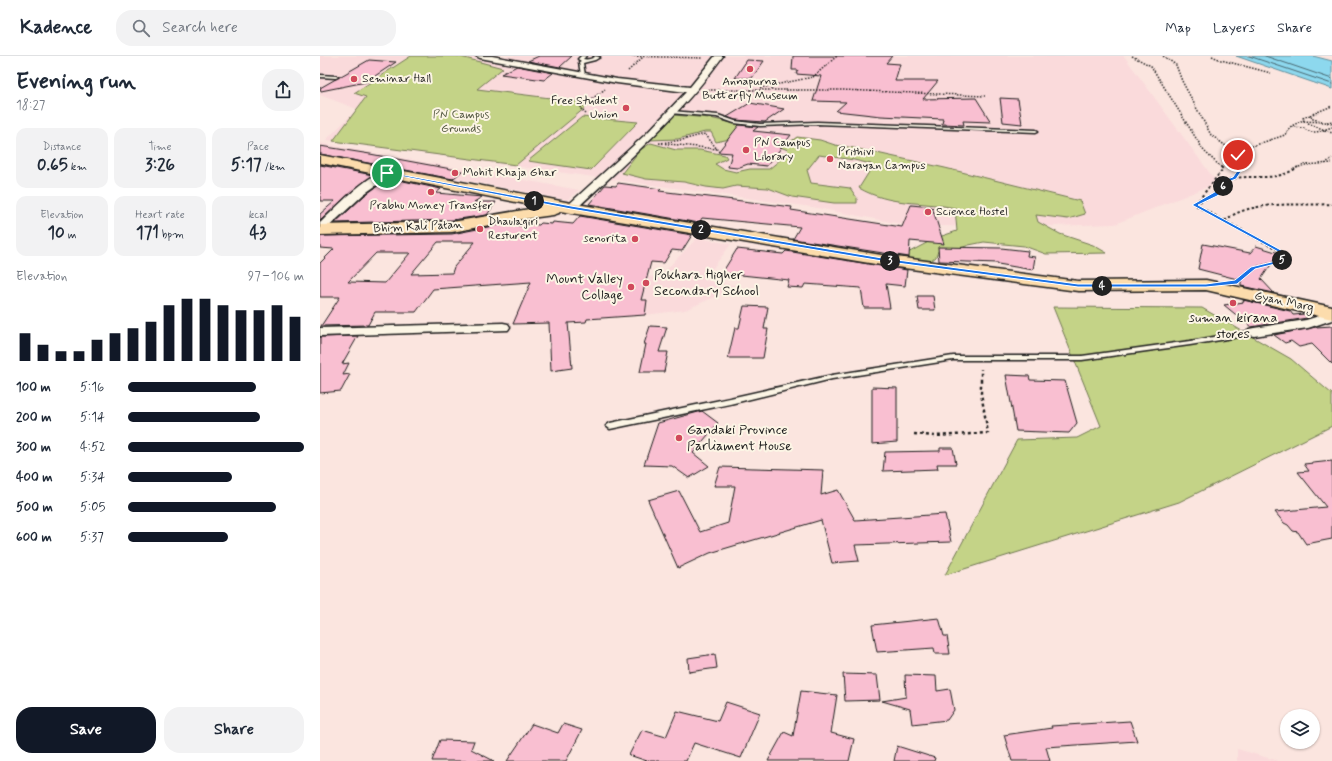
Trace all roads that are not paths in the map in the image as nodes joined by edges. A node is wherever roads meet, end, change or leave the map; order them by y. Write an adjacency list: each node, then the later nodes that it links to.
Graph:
1 (480, 56): 5 (street)
2 (596, 56): 4 (lane)
3 (718, 57): 8 (street)
4 (584, 58): 5 (lane)
5 (583, 74): 8 (street)
6 (320, 76): 7 (lane)
7 (336, 77)
8 (691, 90): 9 (street)
9 (672, 112): 10 (lane); 13 (street)
10 (1036, 131)
11 (320, 159): 12 (main road)
12 (387, 173): 13 (main road); 14 (street)
13 (571, 208): 14 (main road, Bhim Kali Patan); 15 (main road, Gyan Marg)
14 (320, 229)
15 (1332, 314): 18 (street)
16 (504, 326): 17 (street)
17 (320, 332)
18 (1254, 332): 19 (lane)
19 (610, 426)

